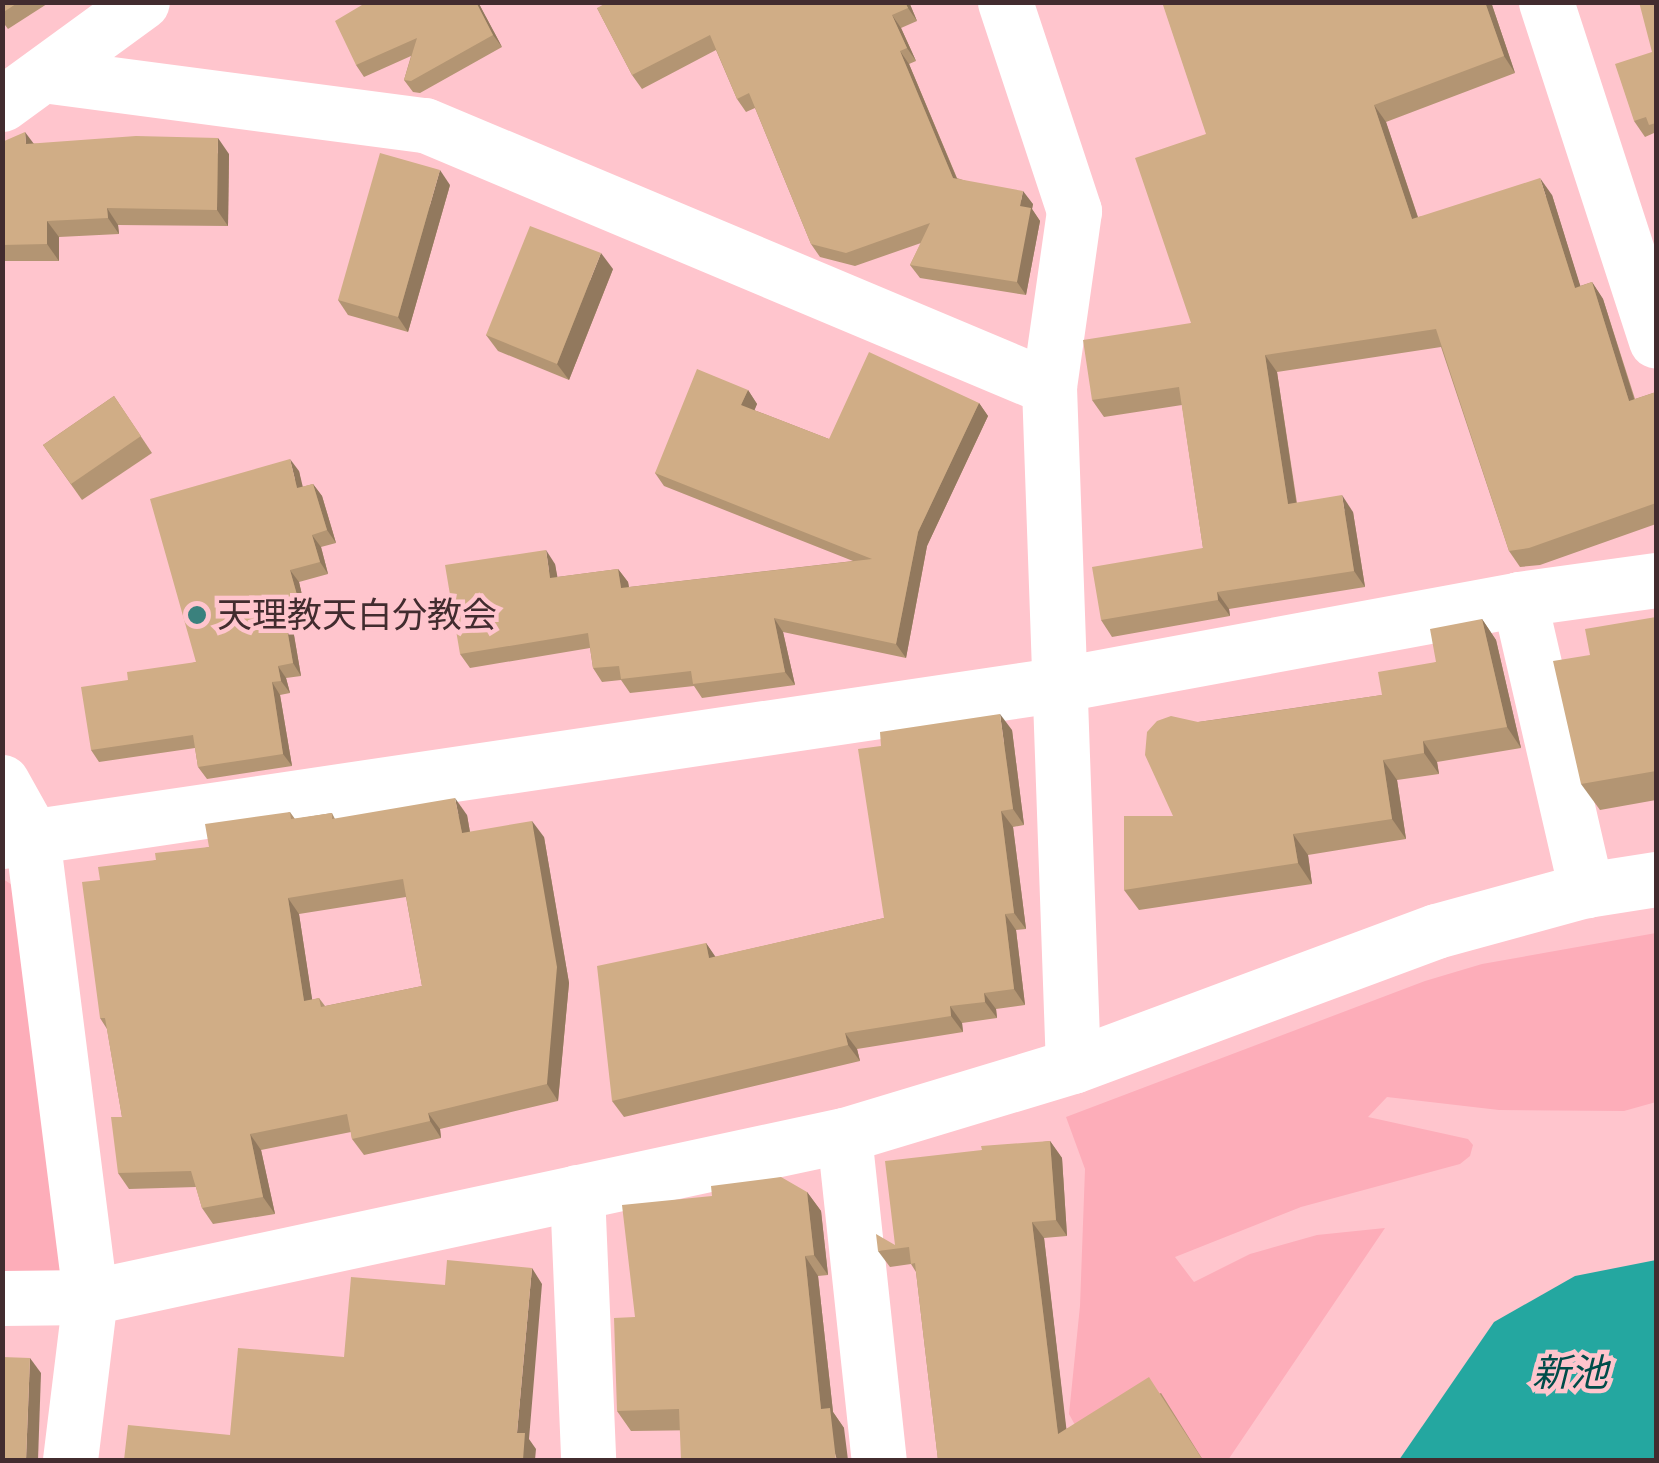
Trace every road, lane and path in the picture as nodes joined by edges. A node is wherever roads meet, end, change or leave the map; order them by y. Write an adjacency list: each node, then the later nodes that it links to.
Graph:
1 (142, 2): 4 (street)
2 (1005, 2): 6 (street)
3 (1546, 2): 5 (street)
4 (23, 89): 6 (street)
5 (1656, 340)
6 (1049, 387): 9 (street)
7 (1656, 580): 8 (street)
8 (1519, 599): 9 (street); 13 (street)
9 (1062, 684): 11 (street); 14 (street)
10 (2, 782): 11 (street)
11 (17, 838): 17 (street)
12 (1656, 878): 13 (street)
13 (1586, 890): 14 (street)
14 (1073, 1066): 15 (street)
15 (844, 1135): 16 (street); 21 (street)
16 (577, 1192): 17 (street); 20 (street)
17 (90, 1297): 18 (street); 19 (street)
18 (2, 1298)
19 (70, 1460)
20 (588, 1460)
21 (879, 1460)

